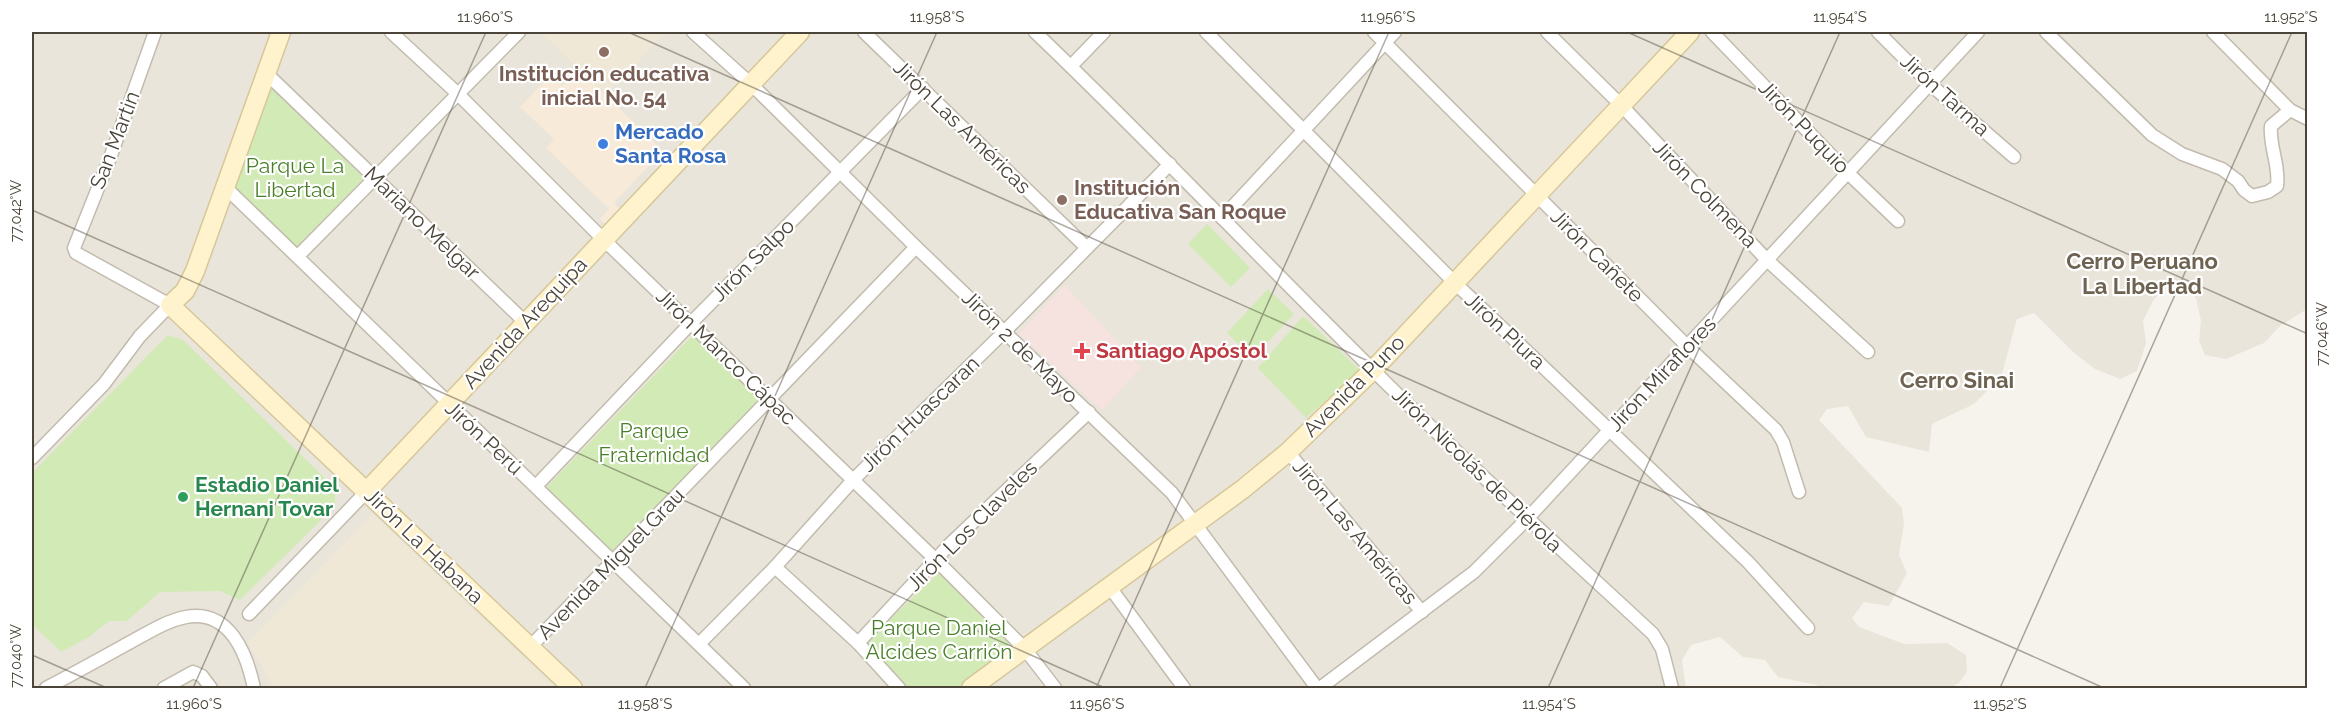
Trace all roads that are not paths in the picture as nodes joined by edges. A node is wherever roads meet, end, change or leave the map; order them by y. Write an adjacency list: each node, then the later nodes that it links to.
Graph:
1 (155, 32): 46 (street, San Martin)
2 (281, 32): 22 (street)
3 (391, 32): 26 (street, Jirón Manco Cápac)
4 (519, 32): 26 (street)
5 (693, 32): 23 (street, Jirón 2 de Mayo)
6 (800, 32): 23 (street, Avenida Arequipa)
7 (864, 32): 25 (street, Jirón Las Américas)
8 (1035, 32): 21 (street, Jirón Nicolás de Piérola)
9 (1104, 32): 21 (street)
10 (1206, 32): 30 (street, Jirón Piura)
11 (1374, 32): 20 (street, Jirón Cañete)
12 (1395, 32): 20 (street)
13 (1547, 32): 27 (street, Jirón Colmena)
14 (1690, 32): 27 (street, Avenida Puno)
15 (1712, 32): 34 (street, Jirón Puquio)
16 (1878, 32): 24 (street, Jirón Tarma)
17 (1978, 32): 24 (street, Jirón Miraflores)
18 (2046, 32): 28 (street)
19 (2213, 32): 28 (street)
20 (1385, 43): 30 (street); 37 (street, Jirón Cañete)
21 (1071, 66): 32 (street, Jirón Nicolás de Piérola)
22 (266, 73): 35 (street, Mariano Melgar); 36 (street)
23 (751, 84): 33 (street, Jirón 2 de Mayo); 40 (street, Avenida Arequipa)
24 (1930, 84): 31 (street, Jirón Tarma); 34 (street, Jirón Miraflores)
25 (923, 88): 33 (street, Jirón Salpo); 42 (street, Jirón Las Américas)
26 (457, 93): 35 (street); 40 (street, Jirón Manco Cápac)
27 (1622, 106): 37 (street, Avenida Puno); 44 (street, Jirón Colmena)
28 (2290, 110): 29 (street)
29 (2307, 119)
30 (1303, 130): 38 (street); 45 (street, Jirón Piura)
31 (2014, 157)
32 (1170, 164): 38 (street, Jirón Nicolás de Piérola); 42 (street, Jirón Huascaran)
33 (840, 172): 41 (street, Jirón 2 de Mayo); 48 (street, Jirón Salpo)
34 (1848, 173): 39 (street, Jirón Puquio); 44 (street, Jirón Miraflores)
35 (375, 178): 43 (street); 47 (street, Mariano Melgar)
36 (225, 187): 43 (street, Jirón Perú); 46 (street)
37 (1537, 196): 45 (street, Avenida Puno); 50 (street, Jirón Cañete)
38 (1222, 218): 52 (street, Jirón Nicolás de Piérola)
39 (1898, 221)
40 (604, 240): 47 (street, Avenida Arequipa); 48 (street, Jirón Manco Cápac)
41 (916, 247): 49 (street, Jirón 2 de Mayo); 53 (street, Avenida Miguel Grau)
42 (1086, 247): 49 (street, Jirón Huascaran)
43 (298, 256): 54 (street, Jirón Perú)
44 (1767, 260): 50 (street, Jirón Miraflores); 51 (street, Jirón Colmena)
45 (1455, 283): 52 (street, Avenida Puno); 56 (street, Jirón Piura)
46 (171, 305): 58 (street); 61 (street, Jirón La Habana)
47 (526, 323): 54 (street, Avenida Arequipa)
48 (691, 323): 53 (street, Jirón Manco Cápac); 60 (street, Jirón Salpo)
49 (1004, 332): 55 (street, Jirón 2 de Mayo); 59 (street, Jirón Huascaran)
50 (1688, 346): 56 (street, Jirón Miraflores); 62 (street, Jirón Cañete)
51 (1868, 352)
52 (1373, 370): 57 (street, Avenida Puno); 63 (street, Jirón Nicolás de Piérola)
53 (770, 400): 59 (street, Jirón Manco Cápac); 66 (street, Avenida Miguel Grau)
54 (449, 405): 60 (street, Jirón Perú); 61 (street, Avenida Arequipa)
55 (1089, 412): 64 (street, Jirón 2 de Mayo); 65 (street, Jirón Los Claveles)
56 (1610, 430): 63 (street, Jirón Miraflores); 71 (street, Jirón Piura)
57 (1288, 452): 64 (street, Avenida Puno); 69 (street, Jirón Las Américas)
58 (32, 458)
59 (854, 479): 65 (street, Jirón Manco Cápac); 67 (street, Jirón Huascaran)
60 (536, 486): 66 (street, Jirón Perú)
61 (367, 491): 70 (street, Avenida Arequipa); 74 (street, Jirón La Habana)
62 (1799, 492)
63 (1527, 519): 69 (street, Jirón Miraflores); 87 (street, Jirón Nicolás de Piérola)
64 (1196, 523): 68 (street, Avenida Puno); 86 (street, Jirón 2 de Mayo)
65 (936, 560): 72 (street, Jirón Los Claveles); 75 (street, Jirón Manco Cápac)
66 (612, 562): 73 (street, Jirón Perú); 74 (street, Avenida Miguel Grau)
67 (775, 567): 72 (street); 73 (street, Jirón Huascaran)
68 (1109, 586): 75 (street, Avenida Puno); 85 (street)
69 (1422, 612): 86 (street, Jirón Miraflores)
70 (249, 614)
71 (1808, 628)
72 (858, 643): 82 (street)
73 (699, 644): 81 (street, Jirón Perú)
74 (530, 647): 80 (street, Jirón La Habana)
75 (1025, 649): 83 (street, Avenida Puno); 84 (street, Jirón Manco Cápac)
76 (46, 688): 79 (street)
77 (164, 688): 78 (street)
78 (211, 688)
79 (254, 688)
80 (573, 688)
81 (744, 688)
82 (899, 688)
83 (971, 688)
84 (1055, 688)
85 (1185, 688)
86 (1318, 688)
87 (1672, 688)

